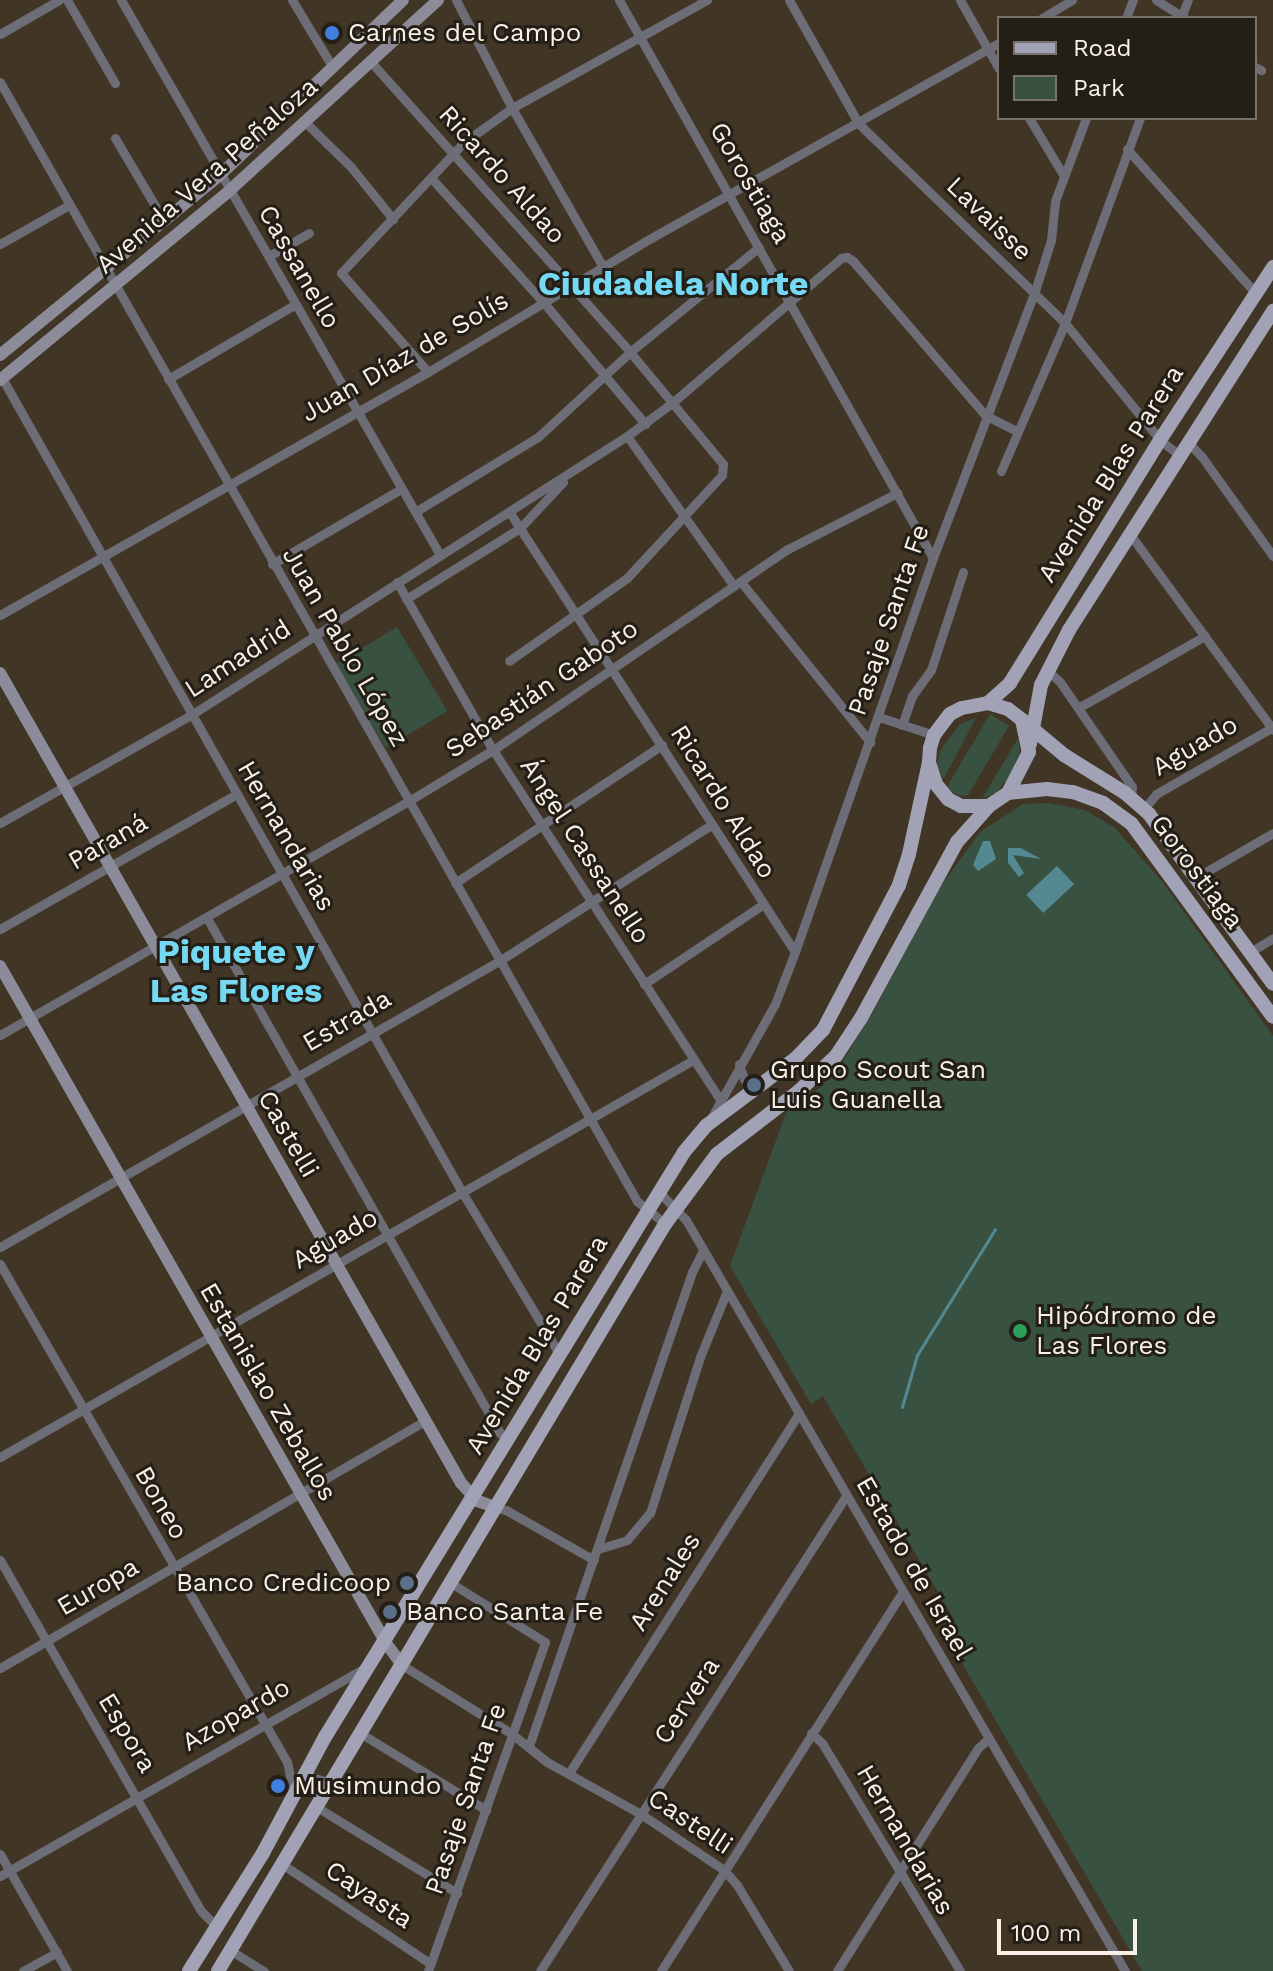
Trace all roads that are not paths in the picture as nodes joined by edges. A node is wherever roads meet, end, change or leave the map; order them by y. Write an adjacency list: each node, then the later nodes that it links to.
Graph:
1 (59, 0): 16 (street)
2 (67, 0): 24 (street)
3 (121, 0): 34 (street, Cassanello)
4 (292, 0): 21 (street)
5 (403, 0): 21 (main road, Avenida Vera Peñaloza)
6 (438, 0): 20 (main road, Avenida Vera Peñaloza)
7 (456, 0): 25 (street)
8 (619, 0): 17 (street, Gorostiaga)
9 (707, 0): 17 (street)
10 (789, 0): 30 (street, Lavaisse)
11 (960, 0): 19 (street)
12 (1072, 0): 14 (street)
13 (1156, 0): 15 (street)
14 (1045, 16)
15 (1181, 16)
16 (0, 34)
17 (640, 39): 25 (street); 38 (street, Gorostiaga)
18 (997, 44): 19 (street, Juan Díaz de Solís)
19 (988, 50): 22 (street); 30 (street, Juan Díaz de Solís)
20 (371, 62): 29 (main road, Avenida Vera Peñaloza); 33 (street, Ricardo Aldao)
21 (332, 66): 34 (main road, Avenida Vera Peñaloza)
22 (997, 66)
23 (0, 82): 39 (street, Juan Pablo López)
24 (115, 83)
25 (512, 108): 33 (street); 46 (street)
26 (1030, 120): 35 (street)
27 (1085, 120): 35 (street, Pasaje Santa Fe)
28 (1139, 120): 32 (street)
29 (306, 123): 37 (main road, Avenida Vera Peñaloza); 40 (street)
30 (859, 124): 38 (street, Juan Díaz de Solís); 51 (street, Lavaisse)
31 (115, 138): 41 (street)
32 (1127, 149): 52 (street); 57 (street)
33 (455, 155): 36 (street); 50 (street, Ricardo Aldao)
34 (220, 175): 37 (street, Cassanello); 41 (main road, Avenida Vera Peñaloza)
35 (1064, 176): 51 (street, Pasaje Santa Fe)
36 (432, 179): 40 (street); 54 (street)
37 (229, 191): 45 (street, Cassanello); 49 (main road, Avenida Vera Peñaloza)
38 (729, 195): 44 (street, Gorostiaga); 46 (street, Juan Díaz de Solís)
39 (69, 205): 43 (street); 48 (street, Juan Pablo López)
40 (393, 219): 60 (street)
41 (164, 221): 48 (main road, Avenida Vera Peñaloza)
42 (309, 233): 45 (street)
43 (0, 244)
44 (759, 247): 53 (street, Gorostiaga); 58 (street)
45 (269, 256): 55 (street, Cassanello)
46 (603, 267): 50 (street, Juan Díaz de Solís)
47 (1273, 267): 52 (main road, Avenida Blas Parera)
48 (105, 269): 49 (street, Juan Pablo López); 59 (main road, Avenida Vera Peñaloza)
49 (115, 286): 62 (main road, Avenida Vera Peñaloza); 63 (street, Juan Pablo López)
50 (571, 287): 54 (street, Juan Díaz de Solís); 58 (street, Ricardo Aldao)
51 (1034, 294): 57 (street, Lavaisse); 66 (street, Pasaje Santa Fe)
52 (1256, 294): 70 (main road, Avenida Blas Parera)
53 (790, 302): 64 (street, Lamadrid); 66 (street, Lamadrid); 77 (street, Gorostiaga)
54 (544, 303): 60 (street, Juan Díaz de Solís); 61 (street)
55 (296, 304): 63 (street); 65 (street, Cassanello)
56 (1273, 311): 71 (main road, Avenida Blas Parera)
57 (1065, 323): 68 (street); 70 (street, Lavaisse)
58 (630, 352): 61 (street); 64 (street, Ricardo Aldao)
59 (0, 355)
60 (428, 372): 65 (street, Juan Díaz de Solís)
61 (604, 375): 67 (street); 78 (street)
62 (1, 379): 84 (street, Hernandarias)
63 (168, 379): 75 (street, Juan Pablo López)
64 (672, 403): 67 (street, Lamadrid); 80 (street, Ricardo Aldao)
65 (357, 410): 75 (street, Juan Díaz de Solís); 76 (street, Cassanello)
66 (985, 415): 68 (street); 86 (street, Pasaje Santa Fe)
67 (645, 424): 69 (street, Lamadrid)
68 (1018, 432): 74 (street)
69 (627, 436): 73 (street, Lamadrid); 80 (street)
70 (1160, 440): 72 (street, Lavaisse); 100 (main road, Avenida Blas Parera)
71 (1188, 442): 72 (main road, Avenida Blas Parera); 85 (street)
72 (1179, 455): 82 (main road, Avenida Blas Parera)
73 (574, 471): 79 (street, Lamadrid); 81 (street, Lamadrid)
74 (1001, 471)
75 (228, 484): 84 (street, Juan Díaz de Solís); 87 (street, Juan Pablo López)
76 (401, 489): 78 (street, Cassanello); 87 (street)
77 (897, 493): 86 (street, Gorostiaga); 90 (street, Sebastián Gaboto)
78 (415, 512): 83 (street, Cassanello)
79 (510, 513): 81 (street, Ricardo Aldao); 83 (street, Lamadrid)
80 (684, 514): 90 (street); 93 (street)
81 (520, 528): 91 (street, Lamadrid); 93 (street, Ricardo Aldao)
82 (1129, 533): 95 (street); 98 (main road, Avenida Blas Parera)
83 (440, 555): 89 (street, Lamadrid)
84 (105, 556): 92 (street, Juan Díaz de Solís); 102 (street, Hernandarias)
85 (1273, 556)
86 (933, 558): 103 (street, Pasaje Santa Fe)
87 (272, 564): 94 (street, Juan Pablo López)
88 (963, 572): 104 (street)
89 (397, 582): 91 (street, Ángel Cassanello); 94 (street, Lamadrid)
90 (738, 584): 97 (street, Sebastián Gaboto); 108 (street)
91 (406, 599): 110 (street, Ángel Cassanello)
92 (0, 615)
93 (576, 615): 96 (street); 97 (street, Ricardo Aldao)
94 (316, 635): 102 (street, Lamadrid); 116 (street, Juan Pablo López)
95 (1205, 636): 101 (street); 105 (street)
96 (509, 661)
97 (613, 669): 109 (street, Ricardo Aldao); 110 (street, Sebastián Gaboto)
98 (1047, 670): 101 (street, Gorostiaga); 106 (main road, Avenida Blas Parera)
99 (0, 673): 112 (main road, Castelli)
100 (988, 703): 106 (main road, Gorostiaga); 107 (main road)
101 (1078, 708): 115 (street, Gorostiaga)
102 (191, 715): 112 (street, Lamadrid); 114 (street, Hernandarias)
103 (879, 717): 104 (street); 108 (street, Pasaje Santa Fe)
104 (902, 725): 107 (street)
105 (1273, 729): 118 (street, Aguado)
106 (1029, 731): 113 (main road); 115 (main road, Gorostiaga)
107 (934, 735): 111 (main road)
108 (870, 742): 135 (street, Pasaje Santa Fe)
109 (662, 745): 120 (street); 121 (street, Ricardo Aldao)
110 (493, 750): 116 (street, Sebastián Gaboto); 120 (street, Ángel Cassanello)
111 (929, 762): 117 (main road); 148 (main road, Avenida Blas Parera)
112 (65, 786): 119 (street, Lamadrid); 123 (main road, Castelli)
113 (1008, 793): 117 (main road); 133 (main road, Gorostiaga)
114 (237, 794): 123 (street, Paraná); 124 (street, Hernandarias)
115 (1131, 798): 118 (main road, Gorostiaga)
116 (407, 802): 124 (street, Sebastián Gaboto); 126 (street, Juan Pablo López)
117 (989, 806): 156 (main road, Avenida Blas Parera)
118 (1144, 809): 125 (main road, Gorostiaga)
119 (0, 823)
120 (542, 825): 126 (street); 127 (street, Ángel Cassanello)
121 (711, 825): 127 (street, Estrada); 128 (street, Ricardo Aldao)
122 (1273, 833): 125 (street)
123 (110, 867): 130 (street, Paraná); 134 (main road, Castelli)
124 (282, 873): 129 (street, Sebastián Gaboto); 143 (street, Hernandarias)
125 (1197, 877): 131 (main road, Gorostiaga)
126 (455, 883): 137 (street, Juan Pablo López)
127 (591, 902): 137 (street, Estrada); 139 (street, Ángel Cassanello)
128 (762, 905): 135 (street, Ricardo Aldao); 139 (street)
129 (207, 918): 134 (street, Sebastián Gaboto); 147 (street)
130 (0, 929)
131 (1236, 932): 133 (main road); 136 (main road, Gorostiaga)
132 (1273, 938): 136 (street)
133 (1220, 943): 141 (main road, Gorostiaga)
134 (156, 947): 142 (street, Sebastián Gaboto); 150 (main road, Castelli)
135 (795, 952): 146 (street, Pasaje Santa Fe)
136 (1250, 952): 140 (main road, Gorostiaga)
137 (499, 961): 143 (street, Estrada); 151 (street, Juan Pablo López)
138 (0, 966): 142 (main road, Estanislao Zeballos)
139 (644, 984): 145 (street, Ángel Cassanello)
140 (1273, 984)
141 (1273, 1017)
142 (30, 1018): 144 (street, Sebastián Gaboto); 153 (main road, Estanislao Zeballos)
143 (372, 1031): 147 (street, Estrada); 154 (street, Hernandarias)
144 (0, 1035)
145 (693, 1060): 149 (street, Ángel Cassanello); 151 (street, Aguado)
146 (739, 1064): 148 (street); 149 (street, Pasaje Santa Fe)
147 (296, 1075): 150 (street, Estrada); 159 (street)
148 (764, 1081): 152 (main road, Avenida Blas Parera)
149 (719, 1098): 152 (street, Pasaje Santa Fe)
150 (245, 1103): 153 (street, Estrada); 163 (main road, Castelli)
151 (590, 1120): 154 (street, Aguado); 157 (street, Juan Pablo López)
152 (707, 1125): 155 (main road, Avenida Blas Parera)
153 (120, 1178): 160 (street, Estrada); 165 (main road, Estanislao Zeballos)
154 (462, 1192): 159 (street, Aguado); 166 (street, Hernandarias)
155 (659, 1192): 156 (street, Estado de Israel); 157 (main road, Avenida Blas Parera)
156 (677, 1207): 158 (main road, Avenida Blas Parera); 161 (street, Estado de Israel)
157 (646, 1211): 158 (street, Juan Pablo López); 166 (main road, Avenida Blas Parera)
158 (665, 1224): 175 (main road, Avenida Blas Parera)
159 (388, 1235): 163 (street, Aguado); 170 (street)
160 (0, 1247)
161 (703, 1250): 164 (street, Estado de Israel); 176 (street, Pasaje Santa Fe)
162 (0, 1264): 167 (street, Boneo)
163 (338, 1264): 165 (street, Aguado); 169 (main road, Castelli)
164 (727, 1291): 168 (street, Estado de Israel); 176 (street)
165 (210, 1335): 167 (street, Aguado); 172 (main road, Estanislao Zeballos)
166 (560, 1355): 170 (main road, Avenida Blas Parera)
167 (83, 1411): 171 (street, Aguado); 179 (street, Boneo)
168 (799, 1413): 174 (street, Estado de Israel); 194 (street, Arenales)
169 (425, 1421): 172 (street, Europa); 173 (main road, Castelli)
170 (509, 1440): 173 (main road, Avenida Blas Parera)
171 (0, 1457)
172 (302, 1495): 179 (street, Europa); 183 (main road, Estanislao Zeballos)
173 (473, 1496): 175 (main road, Castelli); 183 (main road, Avenida Blas Parera)
174 (846, 1496): 181 (street, Estado de Israel); 201 (street, Cervera)
175 (497, 1508): 178 (street, Castelli); 180 (main road, Avenida Blas Parera)
176 (598, 1549): 178 (street, Pasaje Santa Fe)
177 (0, 1560): 182 (street, Espora)
178 (594, 1560): 192 (street, Pasaje Santa Fe)
179 (173, 1569): 182 (street, Europa); 187 (street, Boneo)
180 (451, 1583): 185 (main road, Avenida Blas Parera); 190 (street, Pasaje Santa Fe)
181 (902, 1592): 189 (street); 191 (street, Estado de Israel)
182 (47, 1642): 186 (street, Europa); 198 (street, Espora)
183 (386, 1643): 184 (main road, Avenida Blas Parera); 185 (main road, Estanislao Zeballos)
184 (370, 1665): 187 (street, Azopardo); 195 (main road, Avenida Blas Parera)
185 (402, 1665): 188 (main road, Avenida Blas Parera); 190 (street, Estanislao Zeballos)
186 (0, 1668)
187 (264, 1723): 193 (street, Boneo); 198 (street, Azopardo)
188 (360, 1733): 196 (main road, Avenida Blas Parera); 200 (street)
189 (811, 1733): 204 (street); 205 (street, Hernandarias)
190 (512, 1734): 192 (street, Estanislao Zeballos); 200 (street, Pasaje Santa Fe)
191 (988, 1739): 205 (street); 222 (street, Estado de Israel)
192 (529, 1746): 194 (street, Estanislao Zeballos)
193 (287, 1762): 195 (street, Boneo); 197 (street, Boneo)
194 (569, 1773): 201 (street, Castelli)
195 (304, 1774): 196 (street, Boneo); 197 (main road, Avenida Blas Parera)
196 (329, 1782): 199 (main road, Avenida Blas Parera)
197 (293, 1794): 208 (main road, Avenida Blas Parera)
198 (139, 1798): 206 (street, Azopardo); 208 (street, Espora)
199 (315, 1806): 203 (main road, Avenida Blas Parera); 207 (street)
200 (486, 1810): 207 (street, Pasaje Santa Fe)
201 (641, 1814): 204 (street, Castelli); 217 (street, Cervera)
202 (0, 1854): 206 (street)
203 (282, 1864): 209 (main road, Avenida Blas Parera); 211 (street, Cayasta)
204 (724, 1870): 218 (street); 219 (street, Castelli)
205 (900, 1872): 220 (street); 221 (street, Hernandarias)
206 (5, 1874): 210 (street)
207 (457, 1893): 211 (street, Pasaje Santa Fe)
208 (217, 1927): 214 (main road, Avenida Blas Parera)
209 (230, 1950): 215 (main road, Avenida Blas Parera); 216 (street)
210 (57, 1952): 212 (street); 213 (street)
211 (429, 1967)
212 (23, 1971)
213 (67, 1971)
214 (189, 1971)
215 (218, 1971)
216 (264, 1971)
217 (540, 1971)
218 (661, 1971)
219 (789, 1971)
220 (837, 1971)
221 (960, 1971)
222 (1125, 1971)

